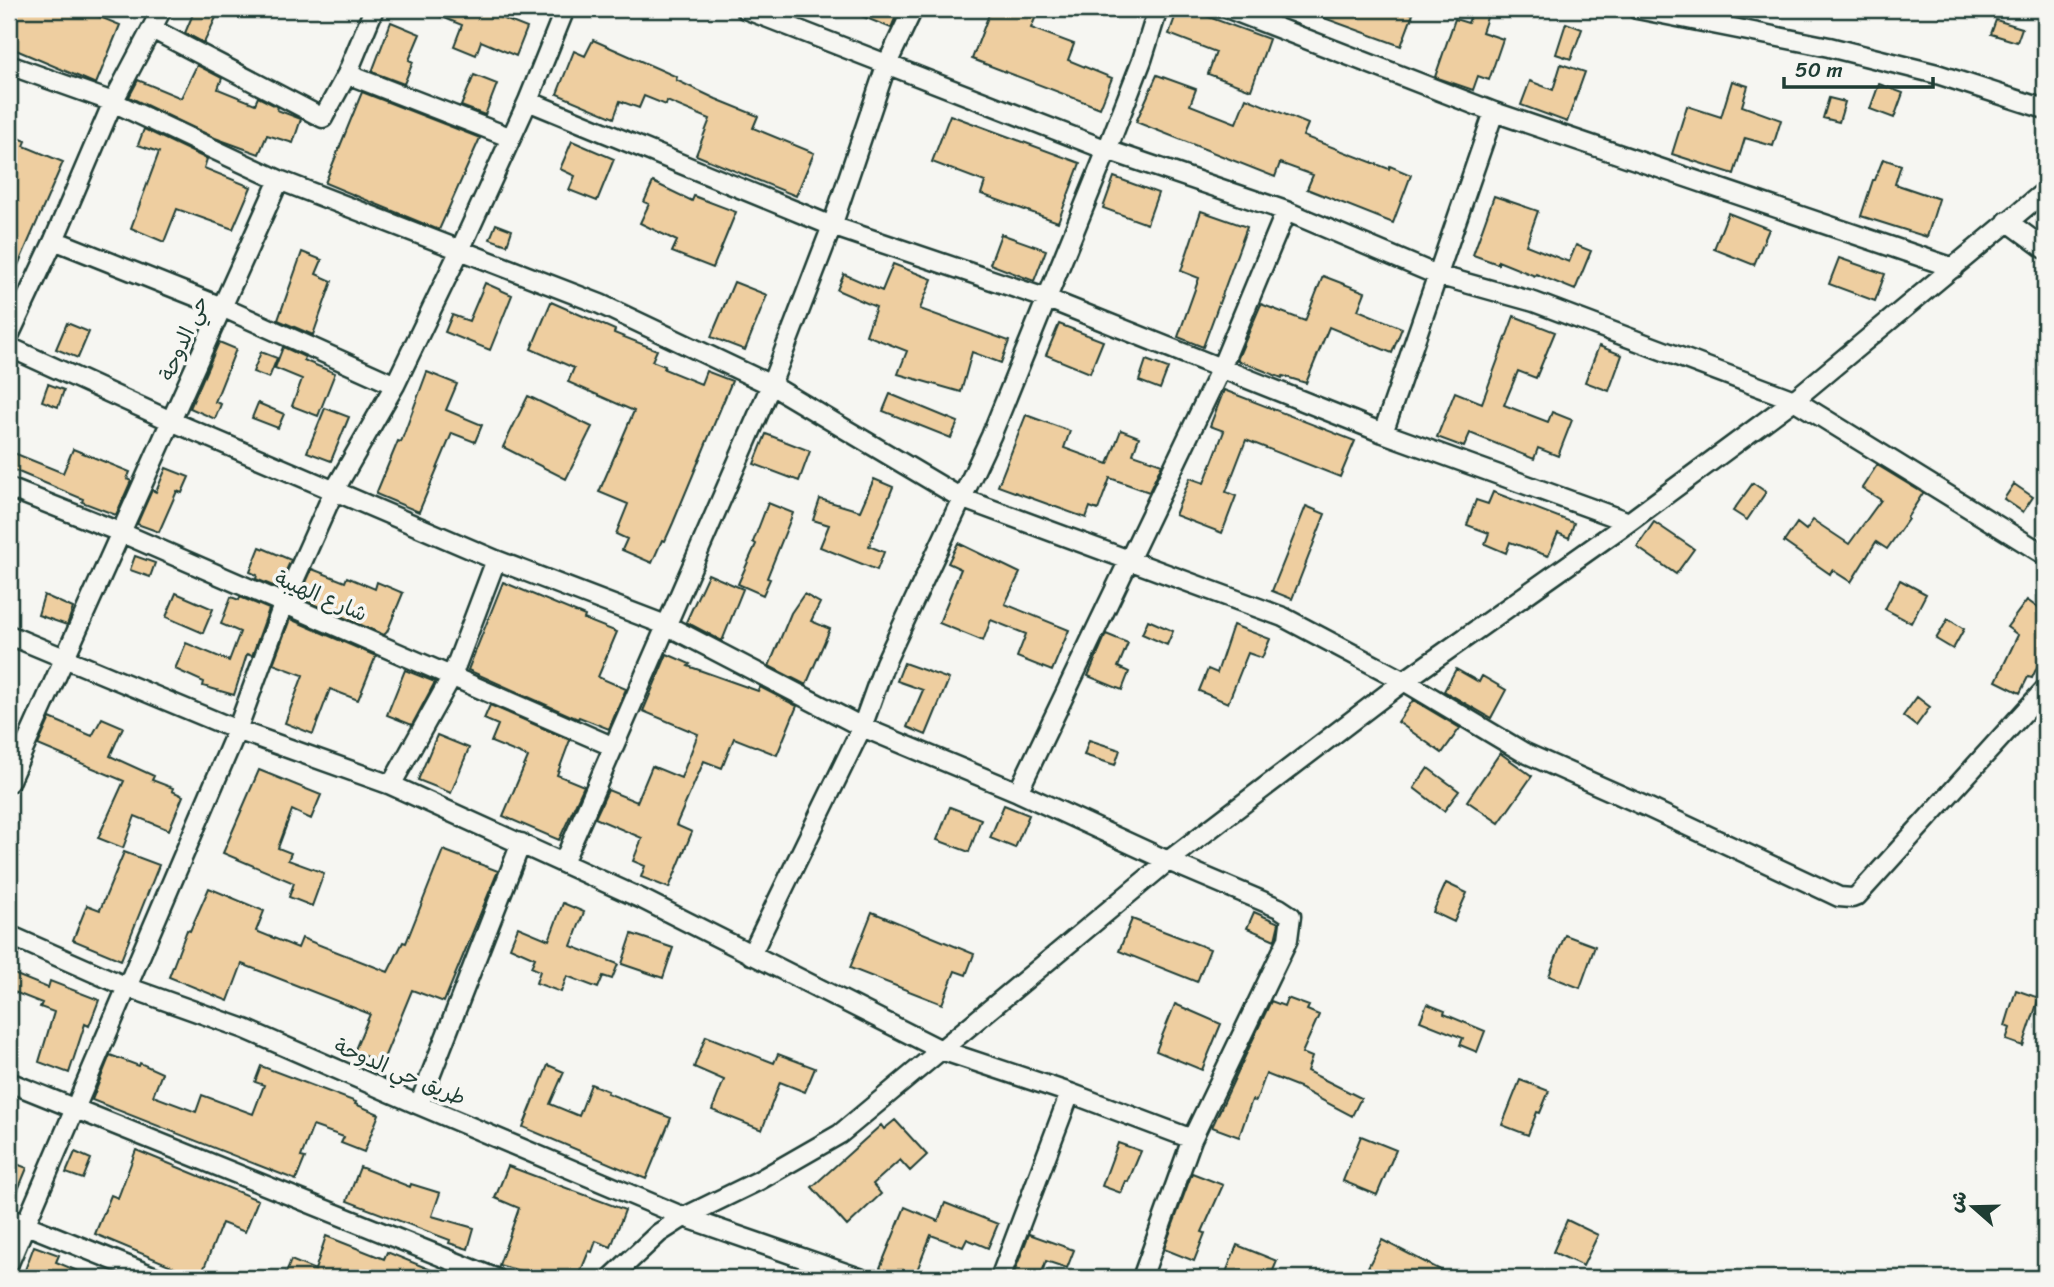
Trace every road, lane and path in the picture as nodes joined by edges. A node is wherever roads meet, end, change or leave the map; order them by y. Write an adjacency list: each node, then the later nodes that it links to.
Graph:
1 (162, 9): 10 (street)
2 (374, 9): 13 (street)
3 (565, 9): 14 (street)
4 (745, 9): 9 (street)
5 (914, 9): 12 (street)
6 (1158, 9): 19 (street)
7 (1229, 9): 17 (street)
8 (1637, 9): 16 (street)
9 (782, 16): 12 (street)
10 (152, 29): 13 (street); 15 (street)
11 (9, 65): 15 (street)
12 (886, 65): 19 (street); 24 (street)
13 (347, 74): 18 (street)
14 (527, 101): 18 (street); 24 (street)
15 (113, 102): 20 (street); 25 (street)
16 (2045, 109)
17 (1494, 112): 28 (street); 29 (street)
18 (509, 137): 27 (street)
19 (1107, 150): 22 (street); 30 (street)
20 (279, 180): 27 (street); 31 (street, حي الدوحة)
21 (2045, 191): 23 (street)
22 (1286, 211): 29 (street); 34 (street)
23 (2007, 221): 26 (street); 28 (street)
24 (832, 226): 30 (street); 36 (street)
25 (54, 240): 31 (street); 32 (street)
26 (2045, 249)
27 (460, 250): 35 (street); 36 (street)
28 (1954, 268): 37 (street)
29 (1437, 275): 37 (street); 39 (street)
30 (1048, 299): 34 (street); 42 (street)
31 (222, 307): 35 (street); 38 (street, حي الدوحة)
32 (9, 336)
33 (9, 346): 38 (street)
34 (1221, 368): 39 (street); 47 (street)
35 (395, 385): 41 (street)
36 (771, 385): 42 (street); 49 (street)
37 (1794, 400): 43 (street); 45 (street)
38 (171, 421): 41 (street); 44 (street, حي الدوحة)
39 (1383, 433): 43 (street)
40 (9, 488): 44 (street, شارع الهيبة)
41 (334, 491): 46 (street); 48 (street)
42 (961, 498): 47 (street); 55 (street)
43 (1629, 522): 53 (street)
44 (122, 533): 48 (street, شارع الهيبة); 51 (street, حي الدوحة)
45 (2045, 555)
46 (496, 560): 49 (street); 52 (street)
47 (1129, 560): 53 (street); 60 (street)
48 (283, 605): 52 (street, شارع الهيبة); 56 (street)
49 (667, 626): 55 (street); 57 (street)
50 (9, 635): 51 (street)
51 (64, 657): 56 (street); 58 (street, حي الدوحة)
52 (452, 676): 57 (street, شارع الهيبة); 59 (street)
53 (1404, 681): 54 (street); 62 (street)
54 (2045, 690)
55 (862, 727): 60 (street); 65 (street)
56 (237, 730): 59 (street); 66 (street)
57 (614, 747): 63 (street)
58 (9, 782)
59 (391, 785): 61 (street)
60 (1018, 792): 62 (street)
61 (521, 843): 63 (street); 70 (street)
62 (1168, 861): 67 (street); 72 (street)
63 (563, 863): 65 (street)
64 (9, 935): 66 (street, طريق حي الدوحة)
65 (751, 955): 67 (street)
66 (127, 987): 70 (street, طريق حي الدوحة); 71 (street)
67 (941, 1051): 69 (street); 73 (street)
68 (9, 1082): 71 (street)
69 (1070, 1093): 72 (street); 80 (street)
70 (419, 1105): 73 (street, طريق حي الدوحة)
71 (74, 1108): 74 (street); 77 (street)
72 (1192, 1139): 81 (street)
73 (684, 1217): 78 (street); 79 (street, طريق حي الدوحة)
74 (17, 1221): 75 (street); 76 (street)
75 (9, 1264)
76 (158, 1278)
77 (495, 1278)
78 (611, 1278)
79 (856, 1278)
80 (1000, 1278)
81 (1142, 1278)

